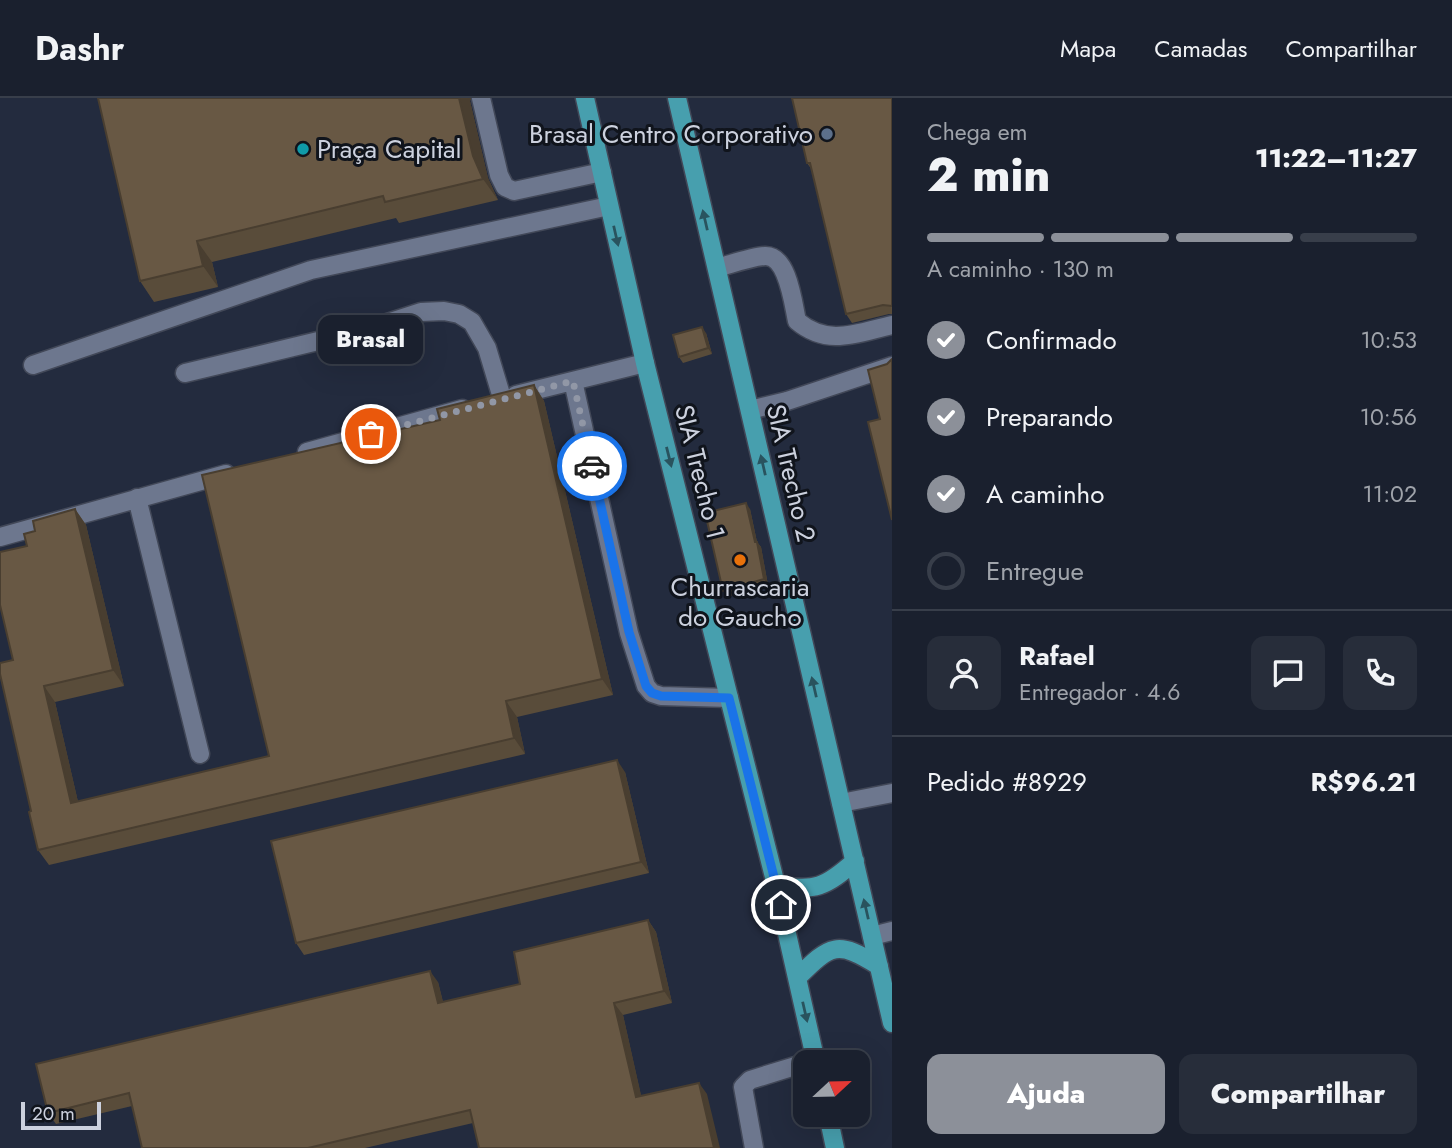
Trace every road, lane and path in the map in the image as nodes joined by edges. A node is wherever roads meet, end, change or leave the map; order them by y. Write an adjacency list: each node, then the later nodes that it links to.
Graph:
1 (481, 98): 4 (lane)
2 (585, 98): 4 (main road, SIA Trecho 1)
3 (677, 98): 6 (main road, SIA Trecho 2, one-way to 3)
4 (602, 172): 5 (main road, SIA Trecho 1)
5 (609, 206): 8 (main road, SIA Trecho 1, one-way to 8); 9 (lane)
6 (717, 268): 7 (lane); 14 (main road, SIA Trecho 2)
7 (892, 325)
8 (645, 363): 12 (lane); 19 (main road, SIA Trecho 1, one-way to 19)
9 (33, 365)
10 (892, 366): 14 (lane)
11 (185, 373): 13 (lane)
12 (573, 381): 13 (lane); 19 (lane)
13 (489, 402): 15 (lane)
14 (750, 410): 22 (main road, SIA Trecho 2, one-way to 14)
15 (293, 455)
16 (241, 470): 17 (lane)
17 (136, 499): 18 (lane); 20 (lane)
18 (0, 537)
19 (729, 698): 24 (main road, SIA Trecho 1)
20 (200, 754)
21 (892, 793): 22 (lane)
22 (841, 803): 23 (main road, SIA Trecho 2)
23 (855, 861): 24 (main road); 26 (main road, SIA Trecho 2, one-way to 23)
24 (776, 885): 28 (main road, SIA Trecho 1)
25 (892, 932): 26 (lane)
26 (872, 936): 27 (main road, SIA Trecho 2)
27 (879, 966): 28 (main road); 29 (main road, SIA Trecho 2)
28 (797, 978): 31 (main road, SIA Trecho 1, one-way to 31)
29 (889, 1000): 30 (main road, SIA Trecho 2)
30 (892, 1023)
31 (809, 1050)
32 (793, 1067): 34 (lane)
33 (831, 1127): 35 (main road)
34 (754, 1148)
35 (835, 1148)

